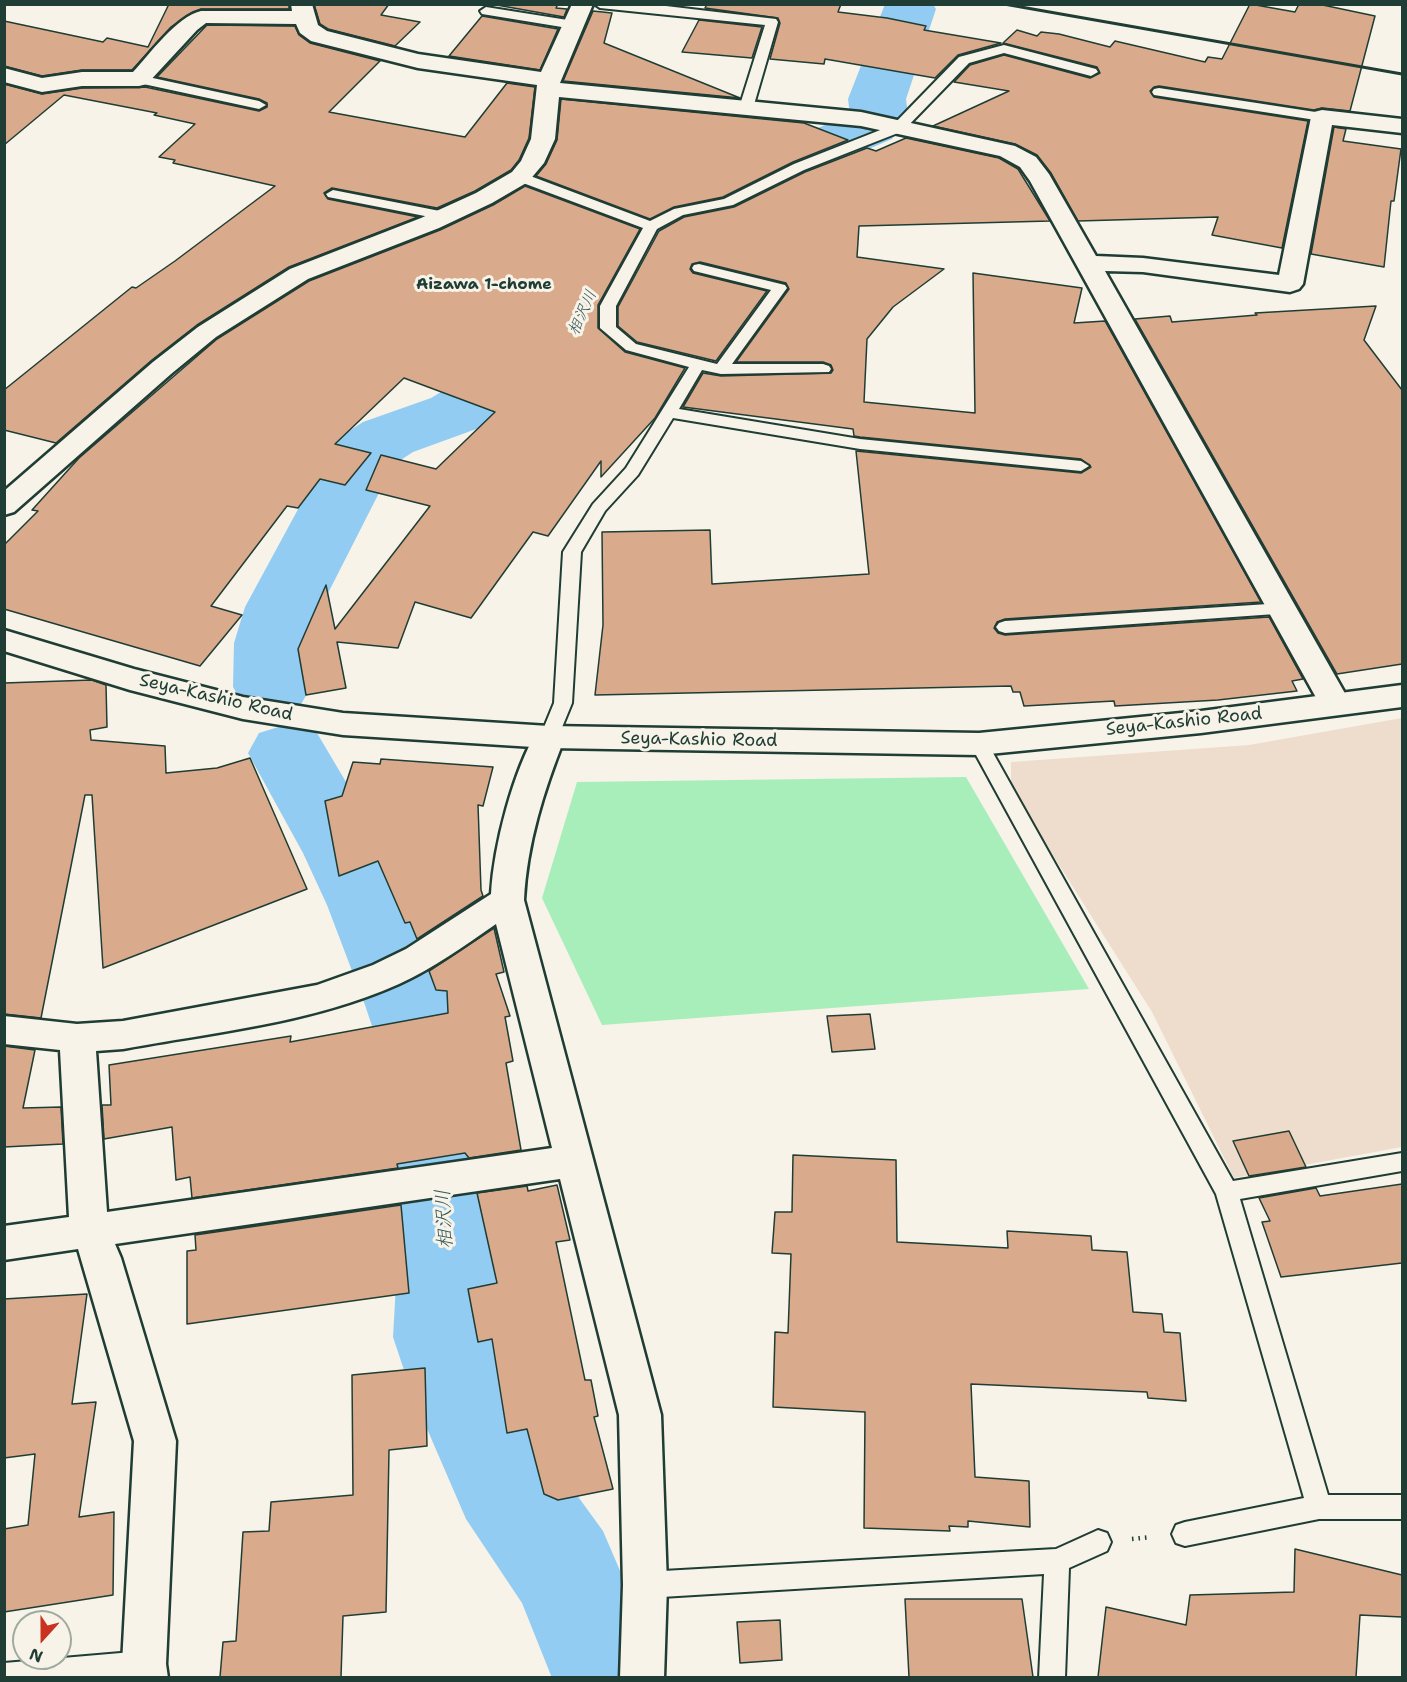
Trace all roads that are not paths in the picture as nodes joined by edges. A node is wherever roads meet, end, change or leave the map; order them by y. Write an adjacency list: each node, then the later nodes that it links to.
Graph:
1 (600, 4): 11 (lane)
2 (303, 11): 7 (street); 8 (street)
3 (486, 11): 4 (lane)
4 (579, 15): 8 (street)
5 (1091, 72): 14 (lane)
6 (4, 75): 7 (street)
7 (139, 79): 10 (lane)
8 (550, 84): 11 (street); 15 (street)
9 (1159, 92): 12 (lane)
10 (260, 105)
11 (746, 108): 14 (street)
12 (1322, 117): 13 (street); 19 (street)
13 (1402, 126)
14 (892, 127): 18 (lane); 19 (street)
15 (520, 177): 17 (street); 18 (lane)
16 (333, 194): 17 (lane)
17 (445, 216): 26 (street)
18 (651, 226): 21 (lane)
19 (1087, 263): 27 (street)
20 (699, 268): 22 (lane)
21 (698, 365): 22 (lane); 24 (lane)
22 (721, 369): 23 (lane)
23 (823, 369)
24 (669, 412): 25 (lane); 32 (lane)
25 (1081, 466)
26 (4, 506)
27 (1284, 609): 28 (lane); 31 (street)
28 (1005, 627)
29 (4, 640): 32 (street, Seya-Kashio Road)
30 (1402, 696): 31 (street, Seya-Kashio Road)
31 (1335, 704): 33 (street, Seya-Kashio Road)
32 (549, 737): 33 (street, Seya-Kashio Road); 34 (street)
33 (979, 744): 39 (lane)
34 (507, 900): 36 (street); 37 (street)
35 (4, 1030): 36 (street)
36 (77, 1038): 40 (street)
37 (575, 1161): 40 (street); 47 (street)
38 (1402, 1162): 39 (lane)
39 (1227, 1192): 42 (lane)
40 (89, 1230): 41 (street); 48 (street)
41 (4, 1243)
42 (1319, 1507): 43 (lane); 44 (lane)
43 (1402, 1507)
44 (1185, 1534)
45 (1098, 1542): 46 (lane)
46 (1057, 1561): 47 (lane); 51 (lane)
47 (645, 1585): 50 (street)
48 (145, 1671): 49 (lane)
49 (4, 1676)
50 (642, 1677)
51 (1052, 1677)

